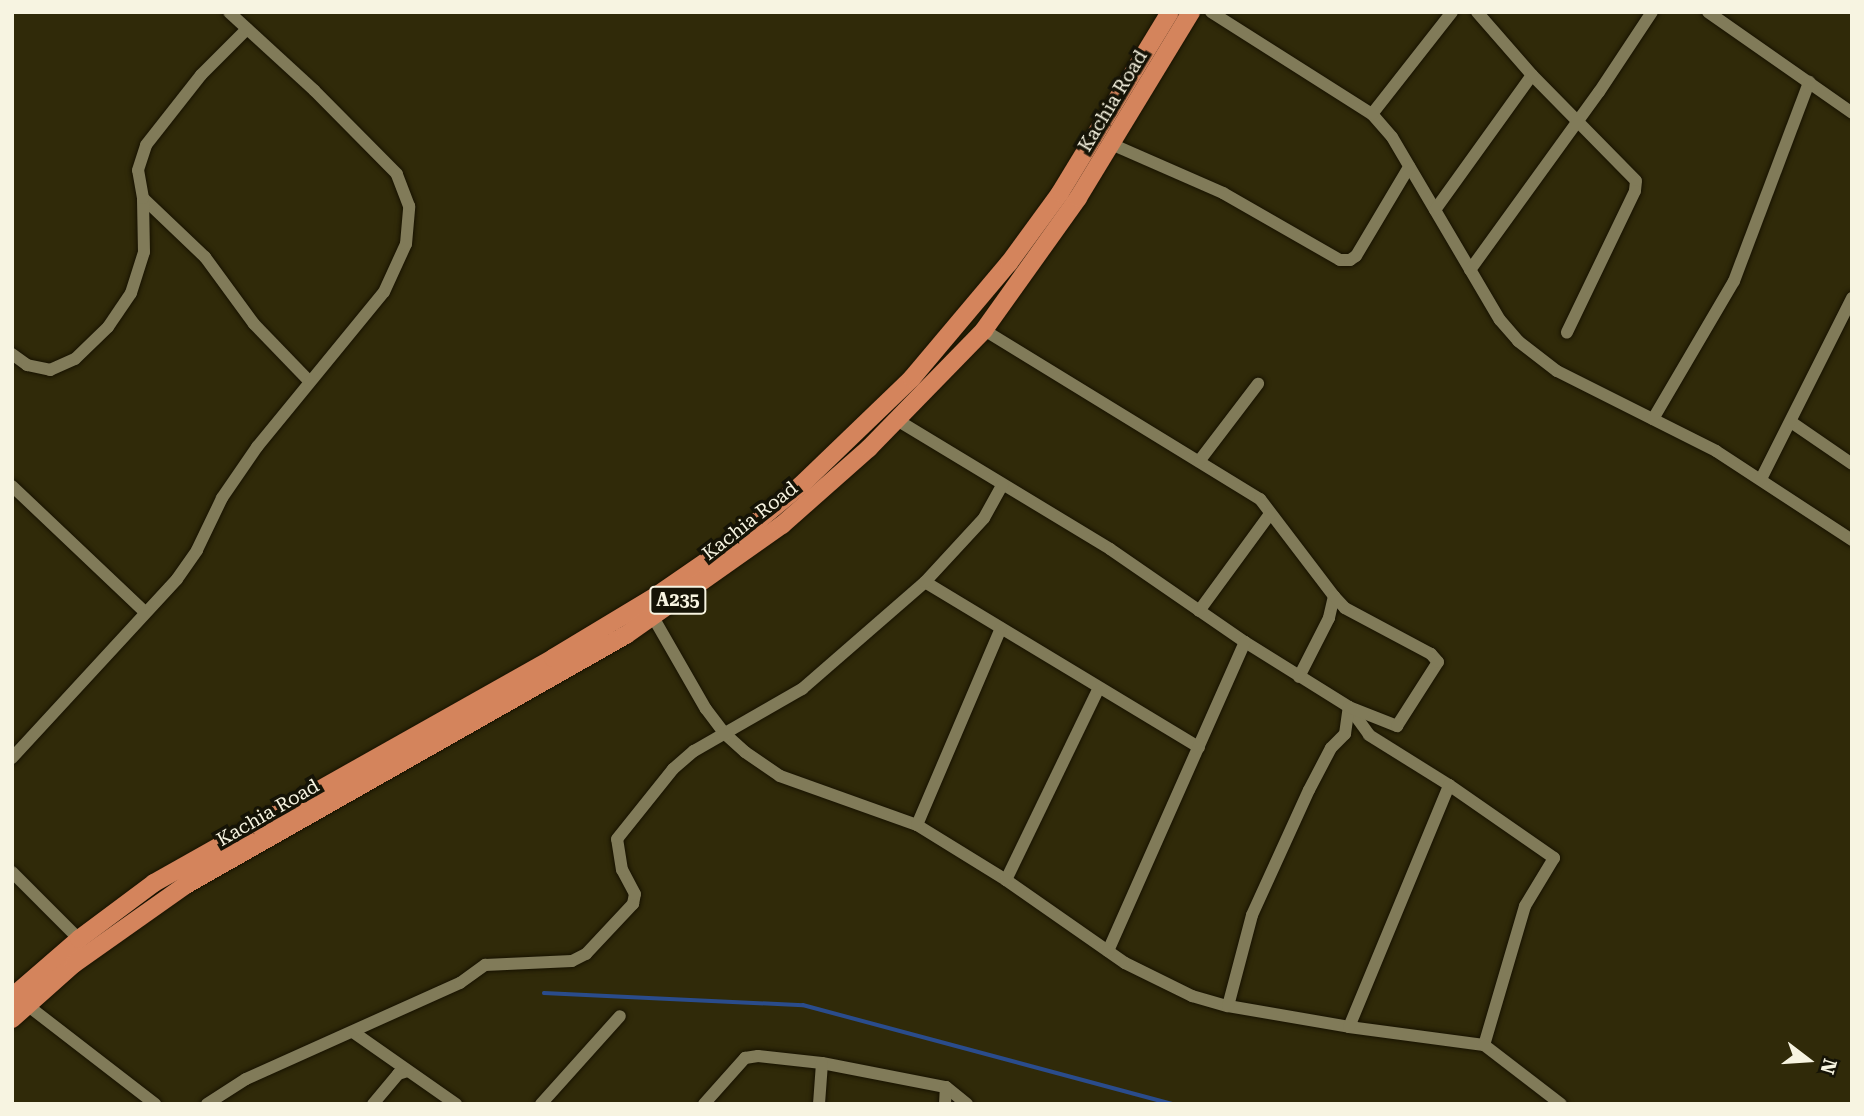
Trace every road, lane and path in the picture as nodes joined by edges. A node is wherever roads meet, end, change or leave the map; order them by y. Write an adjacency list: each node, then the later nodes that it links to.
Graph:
1 (229, 12): 9 (street)
2 (1170, 12): 53 (highway, Kachia Road / A235)
3 (1191, 12): 15 (highway, Kachia Road / A235)
4 (1211, 12): 13 (street)
5 (1452, 12): 13 (street)
6 (1477, 12): 10 (street)
7 (1651, 12): 14 (street)
8 (1708, 12): 11 (street)
9 (247, 29): 17 (street); 24 (street)
10 (1532, 75): 14 (street); 18 (street)
11 (1808, 82): 12 (street); 26 (street)
12 (1852, 113)
13 (1372, 114): 16 (street)
14 (1578, 122): 19 (street); 22 (street)
15 (1111, 144): 16 (street); 21 (highway, Kachia Road / A235)
16 (1409, 167): 18 (street)
17 (143, 198): 23 (street); 24 (street)
18 (1435, 210): 19 (street)
19 (1470, 270): 26 (street)
20 (1852, 298): 28 (street)
21 (984, 330): 27 (highway, Kachia Road / A235); 29 (street)
22 (1567, 332)
23 (12, 354)
24 (309, 381): 39 (street)
25 (1258, 384): 29 (street)
26 (1653, 419): 31 (street)
27 (897, 420): 32 (street); 40 (highway, Kachia Road / A235)
28 (1791, 422): 30 (street); 31 (street)
29 (1200, 460): 34 (street)
30 (1852, 464)
31 (1762, 479): 35 (street)
32 (1002, 485): 36 (street); 38 (street)
33 (12, 486): 39 (street)
34 (1270, 514): 37 (street); 38 (street)
35 (1852, 540)
36 (925, 582): 41 (street); 46 (street)
37 (1334, 596): 43 (street); 45 (street)
38 (1199, 611): 42 (street)
39 (145, 612): 48 (street)
40 (653, 617): 46 (street); 55 (highway, Kachia Road / A235)
41 (1001, 628): 44 (street); 50 (street)
42 (1245, 642): 43 (street); 47 (street)
43 (1299, 677): 45 (street)
44 (1099, 688): 47 (street); 52 (street)
45 (1349, 707): 49 (street); 56 (street)
46 (724, 733): 50 (street); 60 (street)
47 (1199, 747): 54 (street)
48 (12, 758)
49 (1449, 785): 59 (street); 61 (street)
50 (917, 825): 52 (street)
51 (12, 872): 53 (street)
52 (1006, 880): 54 (street)
53 (79, 939): 55 (highway, Kachia Road / A235)
54 (1108, 951): 56 (street)
55 (20, 1001): 58 (highway, Kachia Road / A235); 65 (street)
56 (1228, 1006): 59 (street)
57 (620, 1016): 69 (street)
58 (12, 1018)
59 (1349, 1027): 61 (street)
60 (353, 1032): 63 (street); 66 (street)
61 (1484, 1045): 74 (street)
62 (822, 1063): 64 (street); 70 (street); 71 (street)
63 (408, 1071): 67 (street); 68 (street)
64 (946, 1087): 72 (street); 73 (street)
65 (155, 1104)
66 (207, 1104)
67 (373, 1104)
68 (456, 1104)
69 (541, 1104)
70 (704, 1104)
71 (819, 1104)
72 (945, 1104)
73 (967, 1104)
74 (1561, 1104)

